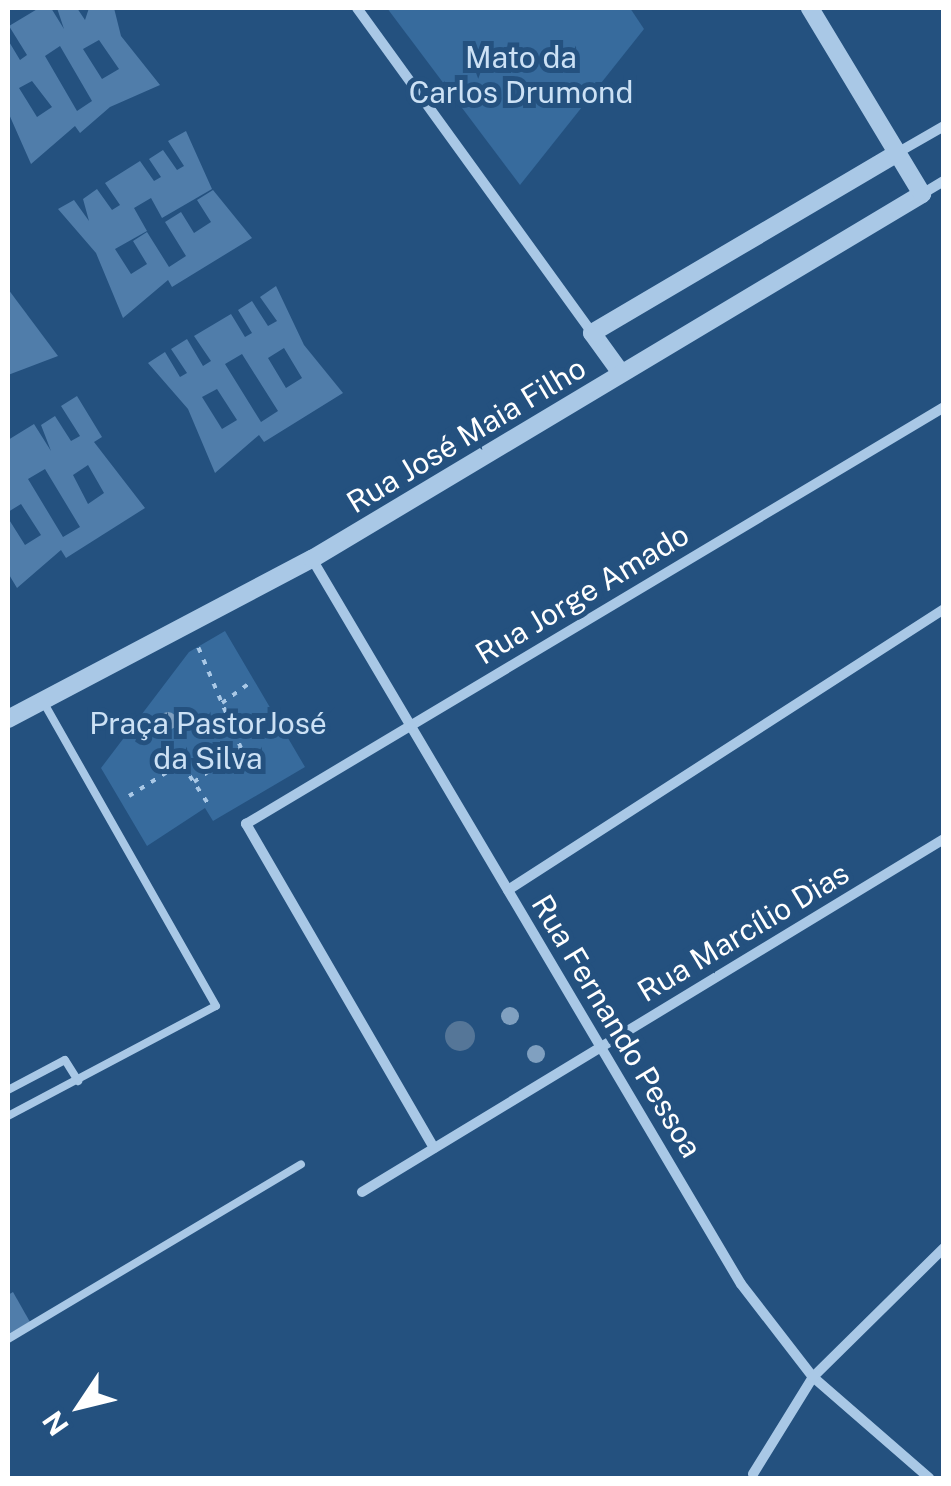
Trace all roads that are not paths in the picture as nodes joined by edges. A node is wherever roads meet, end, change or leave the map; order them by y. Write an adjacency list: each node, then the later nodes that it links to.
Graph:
1 (357, 8): 7 (street)
2 (810, 8): 4 (street)
3 (944, 126): 4 (street, Rua José Maia Filho)
4 (897, 153): 6 (street); 7 (street, Rua José Maia Filho)
5 (944, 181): 6 (street, Rua José Maia Filho)
6 (922, 194): 8 (street, Rua José Maia Filho)
7 (592, 333): 8 (street)
8 (621, 373): 10 (street, Rua José Maia Filho)
9 (944, 407): 14 (street, Rua Jorge Amado)
10 (312, 559): 12 (street, Rua José Maia Filho); 14 (street, Rua Fernando Pessoa)
11 (944, 609): 16 (street)
12 (43, 701): 13 (street, Rua José Maia Filho); 18 (lane)
13 (8, 719)
14 (410, 726): 16 (street, Rua Fernando Pessoa); 21 (street, Rua Jorge Amado)
15 (944, 839): 17 (street, Rua Marcílio Dias)
16 (508, 890): 17 (street, Rua Fernando Pessoa)
17 (601, 1047): 21 (street, Rua Marcílio Dias); 26 (street, Rua Fernando Pessoa)
18 (78, 1081): 19 (lane); 20 (lane)
19 (8, 1090)
20 (8, 1116)
21 (434, 1148): 23 (street, Rua Marcílio Dias)
22 (301, 1164): 25 (lane)
23 (362, 1192)
24 (944, 1248): 26 (street)
25 (8, 1339)
26 (813, 1377): 27 (street); 28 (street, Rua Fernando Pessoa)
27 (752, 1476)
28 (929, 1478)

